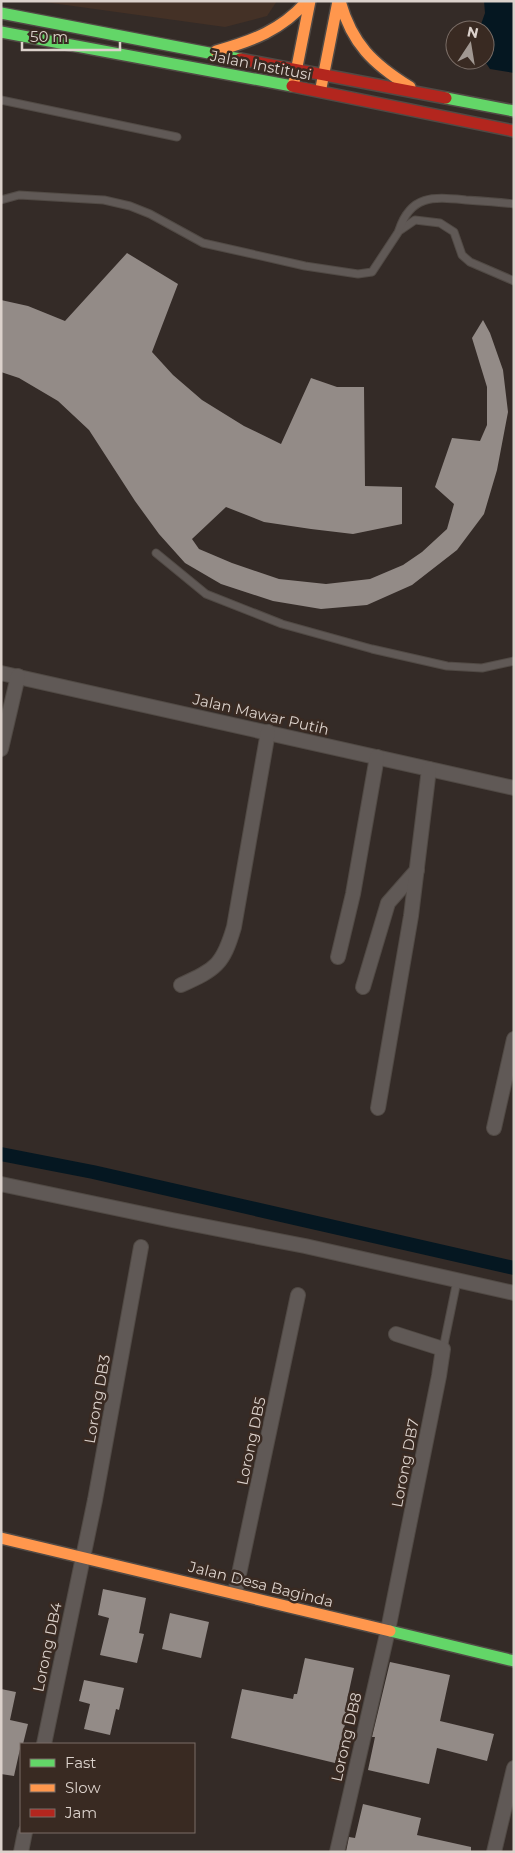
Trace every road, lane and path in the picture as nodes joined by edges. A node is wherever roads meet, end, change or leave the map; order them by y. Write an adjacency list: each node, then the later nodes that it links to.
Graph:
1 (309, 1): 5 (street); 6 (street)
2 (339, 1): 7 (street); 10 (street)
3 (1, 14): 5 (street, Jalan Institusi)
4 (1, 32): 8 (street, Jalan Institusi)
5 (209, 53): 6 (street, Jalan Institusi)
6 (296, 69): 7 (street, Jalan Institusi); 8 (street)
7 (324, 75): 9 (street); 10 (street, Jalan Institusi)
8 (293, 86): 9 (street, Jalan Institusi)
9 (320, 92): 13 (street, Jalan Institusi)
10 (419, 93): 12 (street, Jalan Institusi)
11 (1, 100): 14 (lane)
12 (514, 111)
13 (514, 131)
14 (177, 136)
15 (1, 200): 17 (lane)
16 (513, 204): 17 (lane)
17 (399, 231): 18 (lane)
18 (514, 281)
19 (156, 552): 20 (lane)
20 (514, 661)
21 (1, 673): 22 (street, Jalan Mawar Putih)
22 (18, 676): 23 (street, Jalan Mawar Putih); 24 (street)
23 (268, 732): 25 (street, Jalan Mawar Putih); 30 (street)
24 (1, 749)
25 (377, 758): 26 (street, Jalan Mawar Putih); 29 (street)
26 (429, 769): 27 (street, Jalan Mawar Putih); 28 (street)
27 (514, 788)
28 (416, 870): 31 (street); 33 (street)
29 (338, 957)
30 (181, 985)
31 (363, 986)
32 (514, 1039): 34 (street)
33 (378, 1108)
34 (494, 1128)
35 (1, 1184): 37 (street)
36 (141, 1247): 43 (street, Lorong DB3)
37 (458, 1281): 38 (street); 41 (lane)
38 (514, 1293)
39 (298, 1295): 44 (street, Lorong DB5)
40 (396, 1334): 41 (street)
41 (442, 1349): 45 (street, Lorong DB7)
42 (1, 1538): 43 (street, Jalan Desa Baginda)
43 (82, 1556): 44 (street, Jalan Desa Baginda); 47 (street, Lorong DB4)
44 (235, 1592): 45 (street, Jalan Desa Baginda)
45 (388, 1630): 46 (street, Jalan Desa Baginda); 51 (street, Lorong DB8)
46 (514, 1661)
47 (44, 1743)
48 (514, 1768): 52 (street)
49 (26, 1833): 50 (street)
50 (21, 1852)
51 (337, 1852)
52 (494, 1852)

